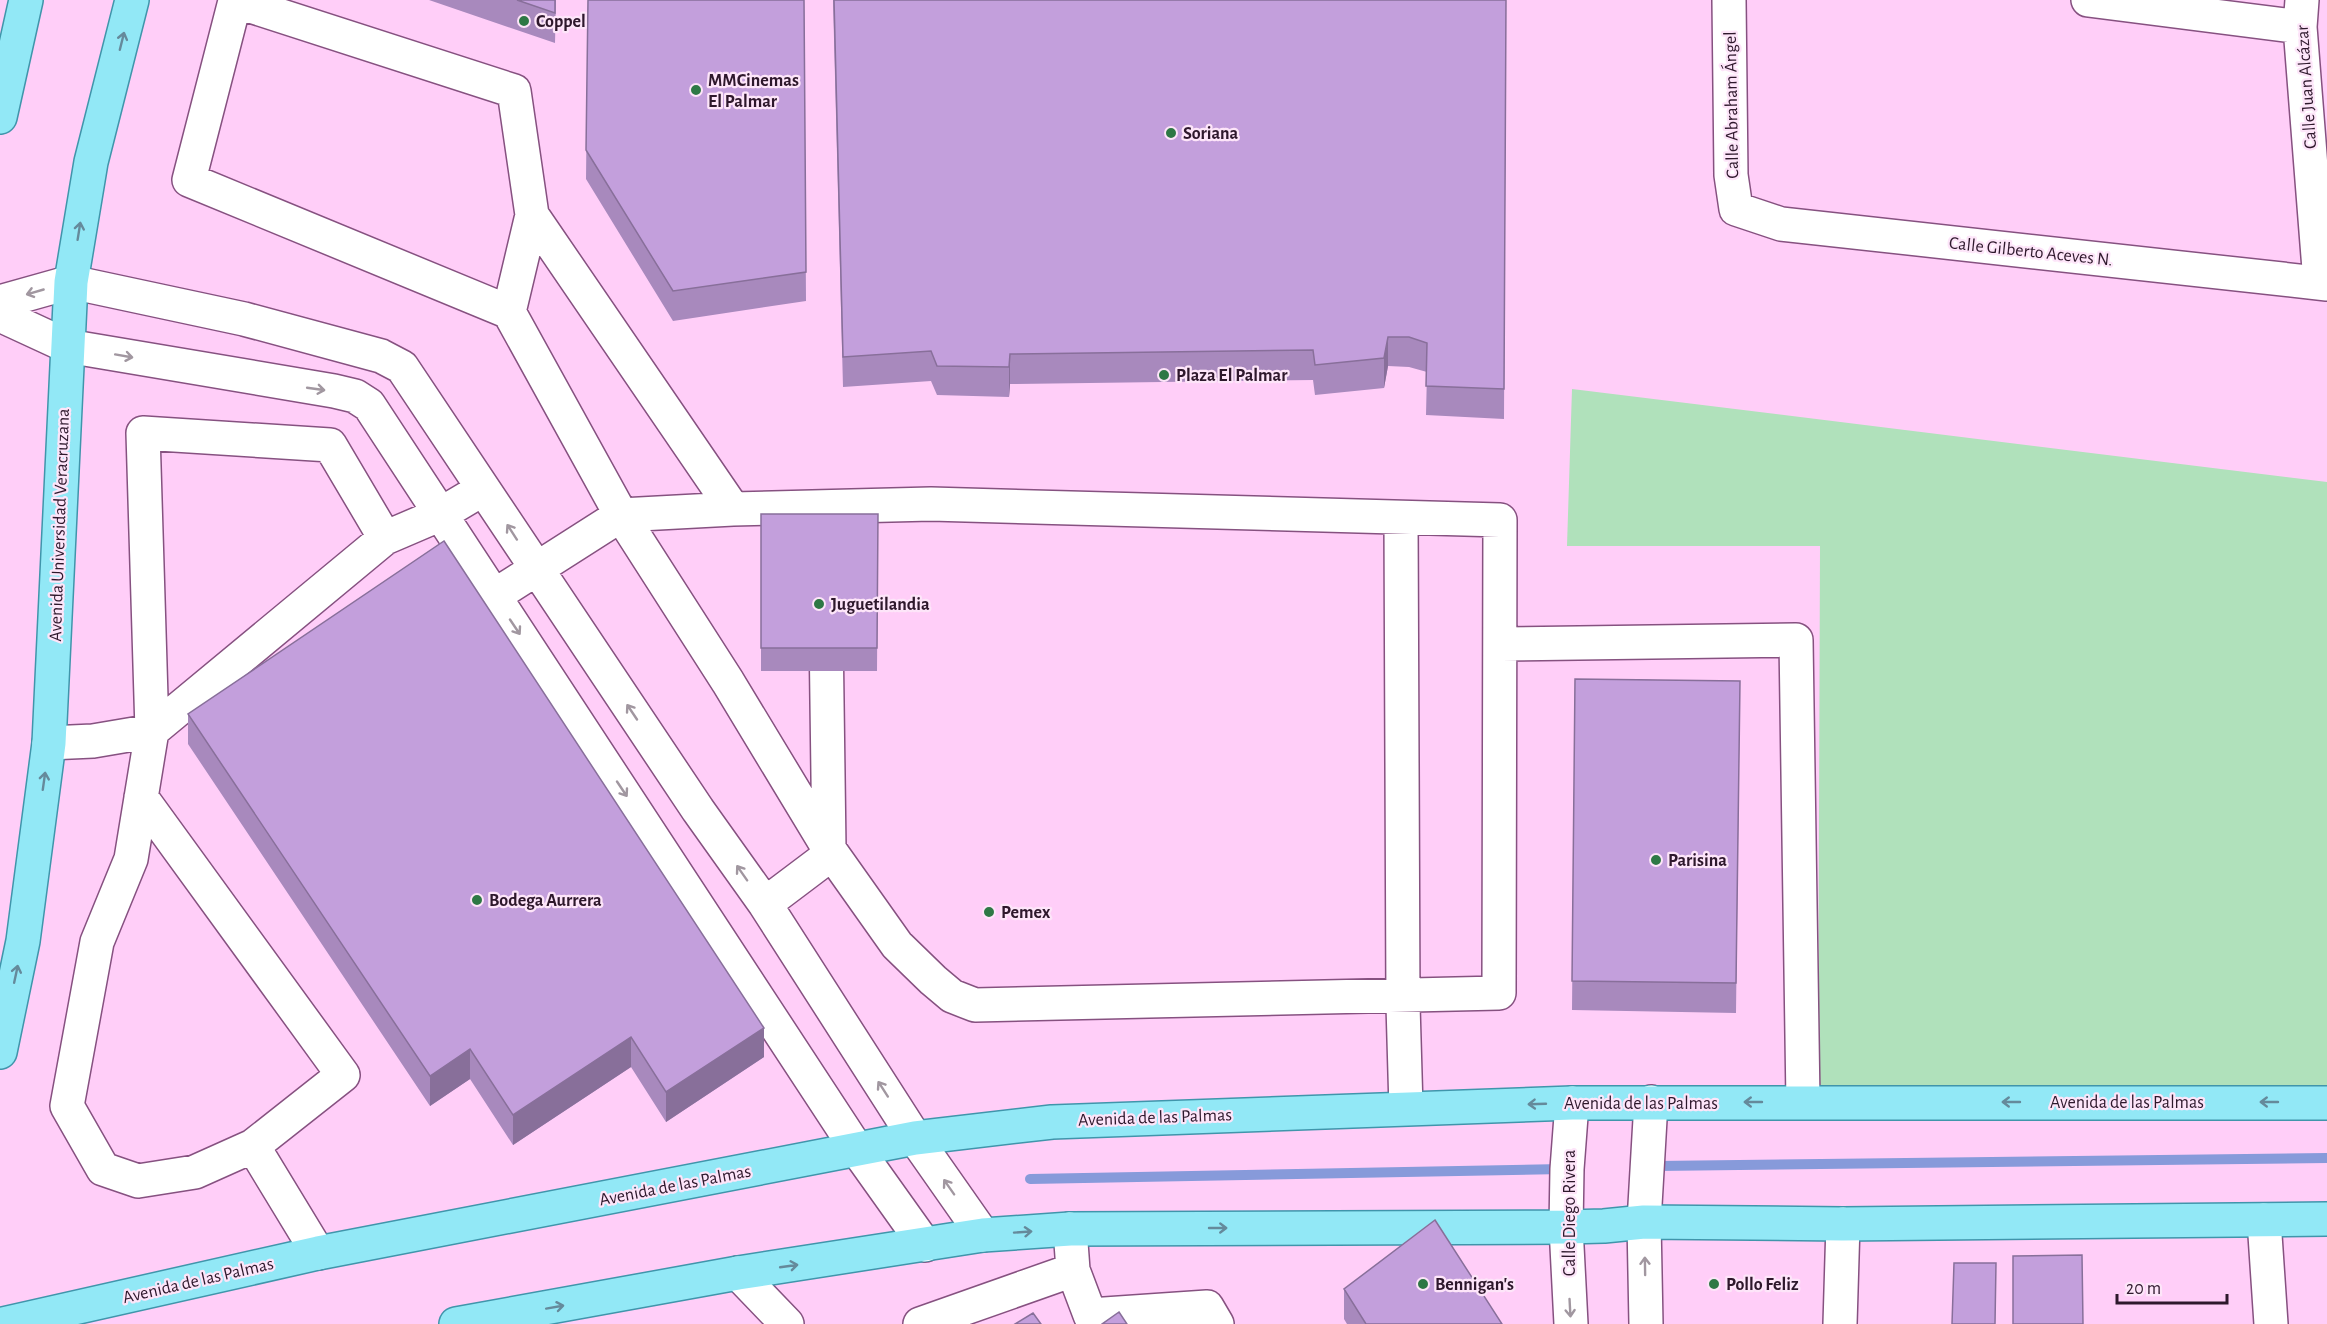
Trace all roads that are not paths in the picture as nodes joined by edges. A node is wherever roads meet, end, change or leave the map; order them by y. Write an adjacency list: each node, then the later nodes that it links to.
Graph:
1 (26, 0): 7 (main road)
2 (132, 0): 11 (main road, Avenida Universidad Veracruzana, one-way to 2)
3 (235, 0): 10 (street); 14 (street)
4 (1729, 0): 9 (street, Calle Abraham Ángel)
5 (2088, 0): 6 (street)
6 (2301, 14): 12 (street, Calle Juan Alcázar)
7 (8, 47): 8 (main road)
8 (0, 117)
9 (1736, 209): 12 (street, Calle Gilberto Aceves N.)
10 (532, 215): 14 (street); 18 (street)
11 (71, 282): 13 (street, one-way to 13); 16 (main road, Avenida Universidad Veracruzana); 17 (street)
12 (2324, 283)
13 (0, 302)
14 (509, 312): 20 (street)
15 (0, 315): 16 (street)
16 (67, 346): 19 (street, one-way to 19); 28 (main road, Avenida Universidad Veracruzana)
17 (483, 489): 19 (street); 23 (street, one-way to 17)
18 (733, 509): 20 (street); 21 (street)
19 (441, 514): 22 (street); 24 (street)
20 (621, 515): 23 (street); 32 (street)
21 (1401, 518): 26 (street); 34 (street)
22 (385, 538): 27 (street); 27 (street)
23 (536, 569): 24 (street); 30 (street, one-way to 23)
24 (494, 596): 31 (street, one-way to 31)
25 (826, 601): 32 (street)
26 (1501, 644): 34 (street); 38 (street)
27 (152, 731): 28 (street); 29 (street)
28 (50, 743): 35 (main road, Avenida Universidad Veracruzana, one-way to 28)
29 (141, 797): 42 (street); 42 (street)
30 (698, 810): 31 (street); 33 (street, one-way to 30)
31 (656, 841): 43 (street)
32 (829, 849): 33 (street); 34 (street)
33 (765, 904): 41 (street, one-way to 33)
34 (1404, 994): 40 (street)
35 (0, 1052)
36 (1572, 1102): 37 (main road, Avenida de las Palmas); 40 (main road, Avenida de las Palmas, one-way to 40); 48 (street, Calle Diego Rivera)
37 (1651, 1102): 38 (main road, Avenida de las Palmas, one-way to 37); 46 (street)
38 (1803, 1102): 39 (main road, Avenida de las Palmas, one-way to 38)
39 (2327, 1102)
40 (1406, 1108): 41 (main road, Avenida de las Palmas)
41 (915, 1138): 43 (main road, Avenida de las Palmas); 50 (street, one-way to 41)
42 (253, 1146): 52 (street)
43 (858, 1151): 51 (street); 52 (main road, Avenida de las Palmas)
44 (2264, 1220): 45 (main road); 47 (main road); 65 (street)
45 (2327, 1220)
46 (1644, 1222): 47 (main road); 48 (main road); 63 (street, one-way to 46)
47 (1843, 1224): 64 (street)
48 (1566, 1227): 49 (main road, one-way to 48); 62 (street, Calle Diego Rivera, one-way to 62)
49 (1070, 1229): 50 (main road, one-way to 49); 53 (street)
50 (983, 1235): 51 (main road)
51 (925, 1245): 54 (main road, one-way to 51)
52 (318, 1252): 57 (main road, Avenida de las Palmas)
53 (1073, 1270): 55 (street); 60 (street)
54 (738, 1273): 56 (main road, one-way to 54); 59 (street)
55 (1128, 1318): 61 (street)
56 (517, 1319): 58 (main road)
57 (3, 1324)
58 (456, 1324)
59 (787, 1324)
60 (920, 1324)
61 (1217, 1324)
62 (1571, 1324)
63 (1646, 1324)
64 (1840, 1324)
65 (2271, 1324)

